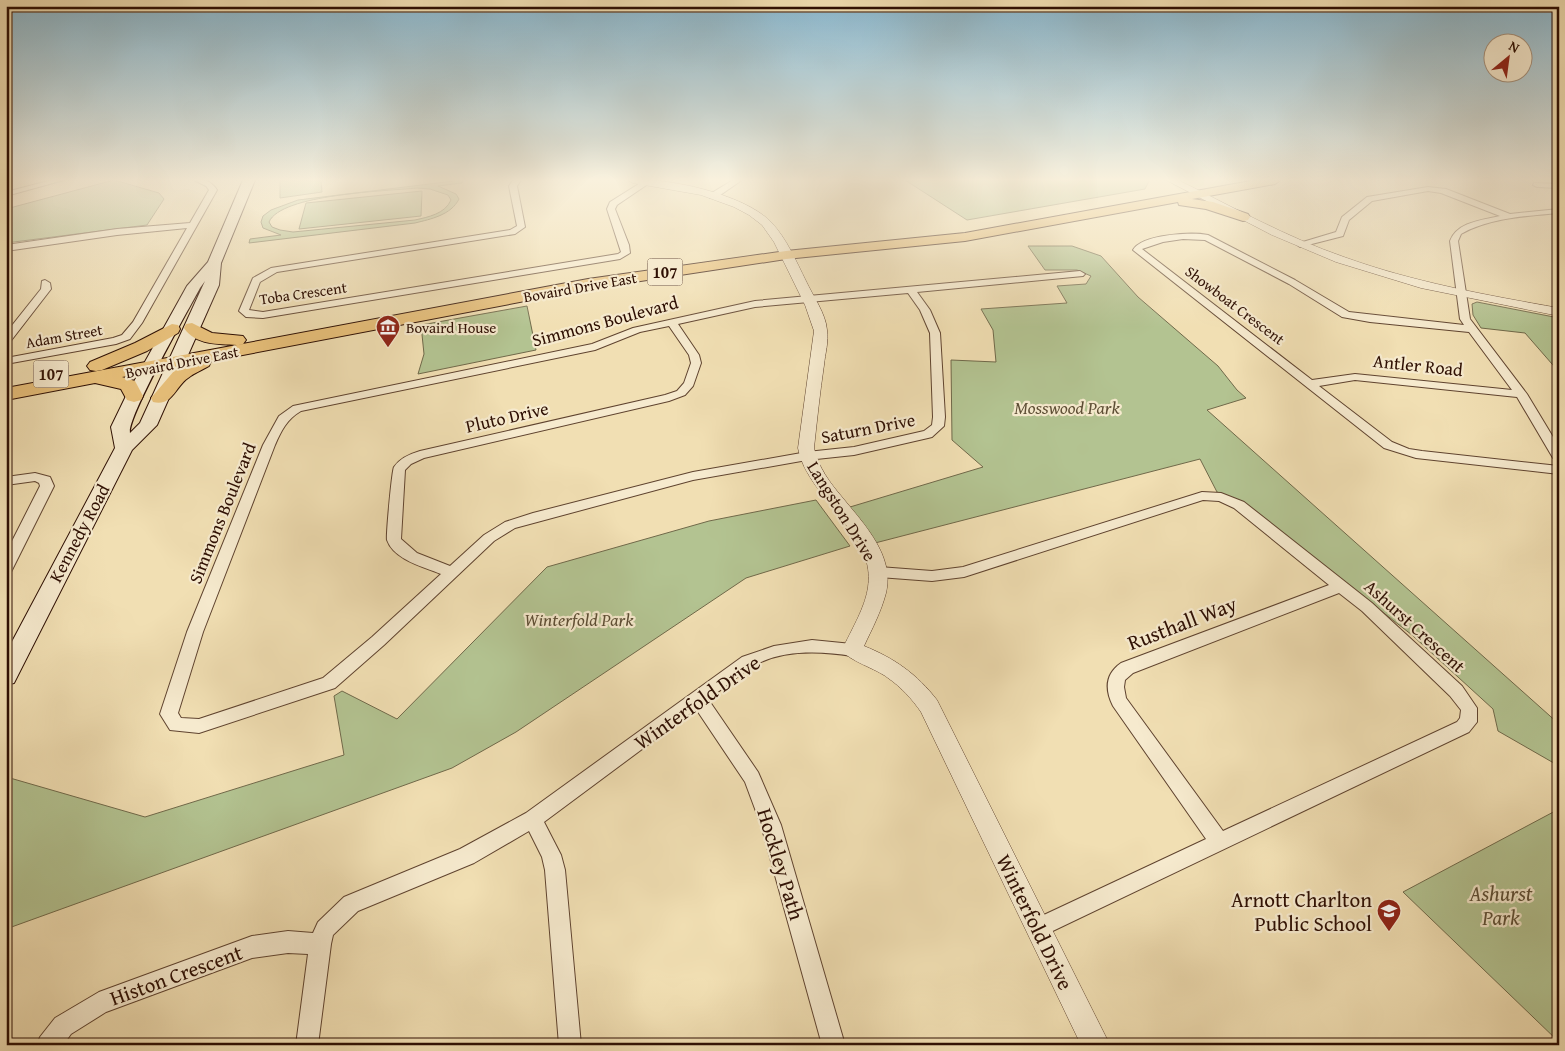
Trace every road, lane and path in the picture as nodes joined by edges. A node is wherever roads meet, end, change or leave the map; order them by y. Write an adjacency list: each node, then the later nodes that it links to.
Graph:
1 (148, 229): 13 (street)
2 (190, 229): 29 (street, Adam Street)
3 (228, 229): 15 (main road)
4 (517, 229): 5 (street, Toba Crescent)
5 (619, 229)
6 (771, 229): 14 (street, Langston Drive)
7 (946, 229): 14 (main road, Bovaird Drive East / 107)
8 (1007, 229): 14 (main road, Bovaird Drive East / 107)
9 (1268, 229): 12 (street)
10 (1342, 229): 12 (street)
11 (1465, 229): 19 (street)
12 (1300, 244): 19 (street)
13 (6, 248)
14 (784, 251): 20 (street, Langston Drive); 27 (main road, Bovaird Drive East / 107)
15 (214, 263): 23 (main road); 25 (main road)
16 (1080, 274): 18 (street, Simmons Boulevard)
17 (45, 283): 26 (street)
18 (910, 289): 20 (street, Simmons Boulevard); 40 (street, Saturn Drive)
19 (1461, 293): 21 (street); 24 (street)
20 (808, 299): 22 (street, Simmons Boulevard); 40 (street, Langston Drive)
21 (1559, 312)
22 (672, 322): 45 (street, Pluto Drive); 45 (street, Simmons Boulevard)
23 (192, 328): 27 (main road); 28 (main road)
24 (1471, 328): 34 (street, Showboat Crescent); 36 (street)
25 (172, 329): 30 (main road); 31 (main road)
26 (6, 340)
27 (235, 346): 28 (main road, Bovaird Drive East / 107); 38 (main road)
28 (179, 357): 30 (main road, Bovaird Drive East / 107); 38 (main road)
29 (6, 361)
30 (153, 361): 31 (main road, Bovaird Drive East / 107); 33 (main road, Bovaird Drive East / 107); 37 (main road)
31 (96, 366): 32 (main road, Bovaird Drive East / 107)
32 (6, 382)
33 (74, 382): 35 (main road, Bovaird Drive East / 107); 37 (main road)
34 (1311, 384): 36 (street, Antler Road); 42 (street, Showboat Crescent)
35 (6, 394)
36 (1521, 394): 41 (street)
37 (134, 396): 39 (main road)
38 (160, 398): 39 (main road)
39 (124, 448): 49 (main road, Kennedy Road)
40 (807, 456): 45 (street, Simmons Boulevard); 46 (street, Langston Drive)
41 (1559, 458)
42 (1559, 470)
43 (6, 481): 44 (street)
44 (6, 568)
45 (452, 572)
46 (879, 572): 47 (street, Ashurst Crescent); 48 (street, Langston Drive)
47 (1341, 586): 52 (street, Rusthall Way); 52 (street, Ashurst Crescent)
48 (852, 650): 50 (street, Winterfold Drive); 53 (street, Winterfold Drive)
49 (6, 676)
50 (698, 698): 51 (street, Winterfold Drive); 58 (street, Hockley Path)
51 (533, 819): 54 (street, Winterfold Drive); 57 (street)
52 (1220, 843): 53 (street, Ashurst Crescent)
53 (1038, 928): 59 (street, Winterfold Drive)
54 (320, 944): 55 (street, Histon Crescent); 56 (street, Winterfold Drive)
55 (48, 1045)
56 (307, 1045)
57 (570, 1045)
58 (834, 1045)
59 (1096, 1045)

